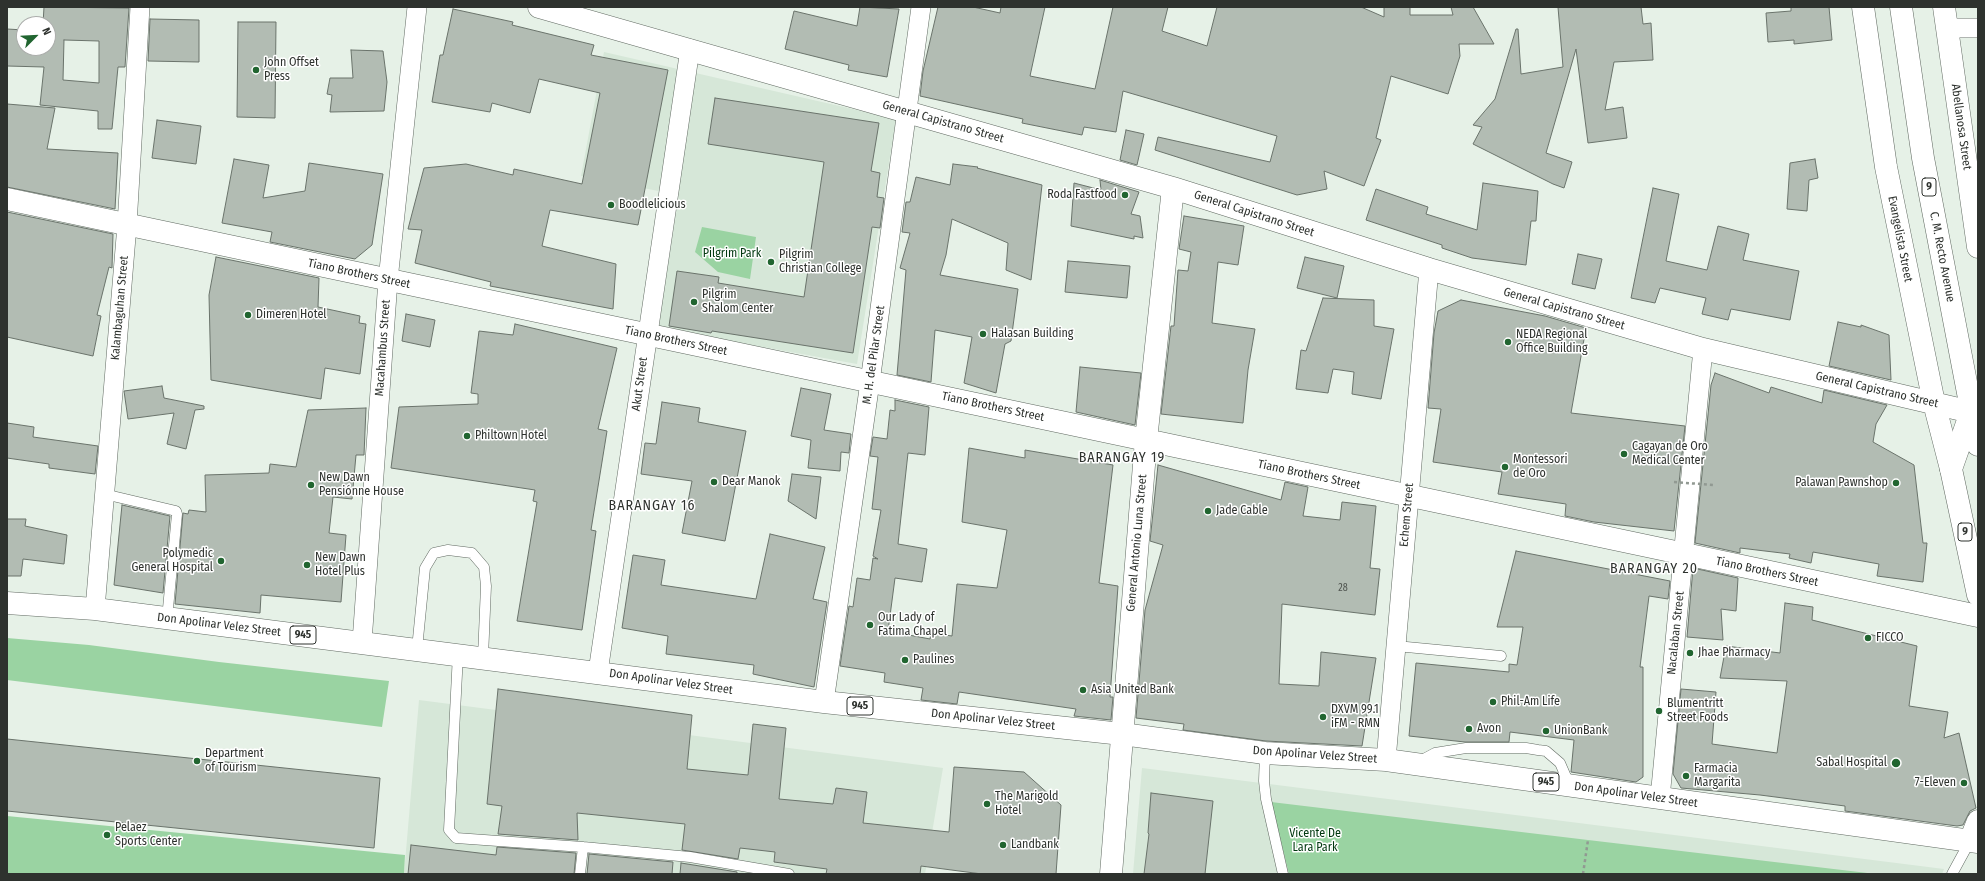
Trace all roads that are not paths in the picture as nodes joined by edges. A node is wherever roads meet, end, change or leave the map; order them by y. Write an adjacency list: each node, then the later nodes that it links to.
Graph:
1 (140, 7): 14 (street, Kalambaguhan Street)
2 (417, 7): 17 (street, Macahambus Street)
3 (539, 7): 10 (main road, General Capistrano Street)
4 (921, 7): 11 (street, M. H. del Pilar Street)
5 (1863, 7): 21 (main road, Evangelista Street)
6 (1901, 7): 22 (main road, C. M. Recto Avenue / 9)
7 (1944, 7): 8 (main road, Abellanosa Street)
8 (1947, 28): 9 (street); 15 (main road, Abellanosa Street)
9 (1978, 28)
10 (690, 49): 11 (main road, General Capistrano Street); 18 (street, Akut Street)
11 (906, 112): 12 (main road, General Capistrano Street); 20 (street, M. H. del Pilar Street)
12 (1173, 188): 16 (main road, General Capistrano Street); 23 (main road, General Antonio Luna Street)
13 (7, 199): 14 (main road, Tiano Brothers Street)
14 (126, 224): 17 (main road, Tiano Brothers Street); 26 (street, Kalambaguhan Street)
15 (1978, 247)
16 (1428, 270): 19 (main road, General Capistrano Street); 27 (street, Echem Street)
17 (388, 280): 18 (main road, Tiano Brothers Street); 34 (street, Macahambus Street)
18 (648, 335): 20 (main road, Tiano Brothers Street); 40 (street, Akut Street)
19 (1702, 349): 21 (main road, General Capistrano Street); 28 (street, Nacalaban Street)
20 (870, 382): 23 (main road, Tiano Brothers Street); 41 (street, M. H. del Pilar Street)
21 (1934, 403): 22 (main road, General Capistrano Street); 25 (main road, Evangelista Street)
22 (1974, 416): 24 (main road, C. M. Recto Avenue / 9); 25 (main road)
23 (1146, 440): 27 (main road, Tiano Brothers Street); 42 (main road, General Antonio Luna Street)
24 (1978, 445)
25 (1951, 469): 29 (main road, 9)
26 (104, 494): 31 (street, Kalambaguhan Street); 33 (lane)
27 (1409, 496): 28 (main road, Tiano Brothers Street); 35 (street, Echem Street)
28 (1684, 554): 32 (main road, Tiano Brothers Street); 47 (street, Nacalaban Street)
29 (1978, 595)
30 (7, 603): 31 (main road, Don Apolinar Velez Street / 945)
31 (95, 609): 33 (main road, Don Apolinar Velez Street / 945)
32 (1978, 616)
33 (167, 619): 34 (main road, Don Apolinar Velez Street / 945)
34 (362, 642): 36 (main road, Don Apolinar Velez Street / 945)
35 (1396, 646): 38 (lane); 44 (street, Echem Street)
36 (417, 649): 37 (main road, Don Apolinar Velez Street / 945); 39 (lane)
37 (458, 654): 39 (main road, Don Apolinar Velez Street / 945); 49 (lane)
38 (1501, 656)
39 (483, 657): 40 (main road, Don Apolinar Velez Street / 945)
40 (598, 672): 41 (main road, Don Apolinar Velez Street / 945)
41 (824, 702): 42 (main road, Don Apolinar Velez Street / 945)
42 (1122, 734): 43 (main road, Don Apolinar Velez Street / 945); 52 (main road, General Antonio Luna Street)
43 (1265, 753): 44 (main road, Don Apolinar Velez Street / 945); 53 (lane)
44 (1386, 760): 45 (main road, Don Apolinar Velez Street / 945)
45 (1415, 764): 46 (main road, Don Apolinar Velez Street / 945); 46 (lane)
46 (1570, 786): 47 (main road, Don Apolinar Velez Street / 945)
47 (1660, 798): 48 (main road, Don Apolinar Velez Street / 945)
48 (1975, 835): 54 (lane)
49 (583, 846): 50 (lane); 51 (lane)
50 (580, 874)
51 (789, 874)
52 (1110, 874)
53 (1283, 874)
54 (1952, 874)

